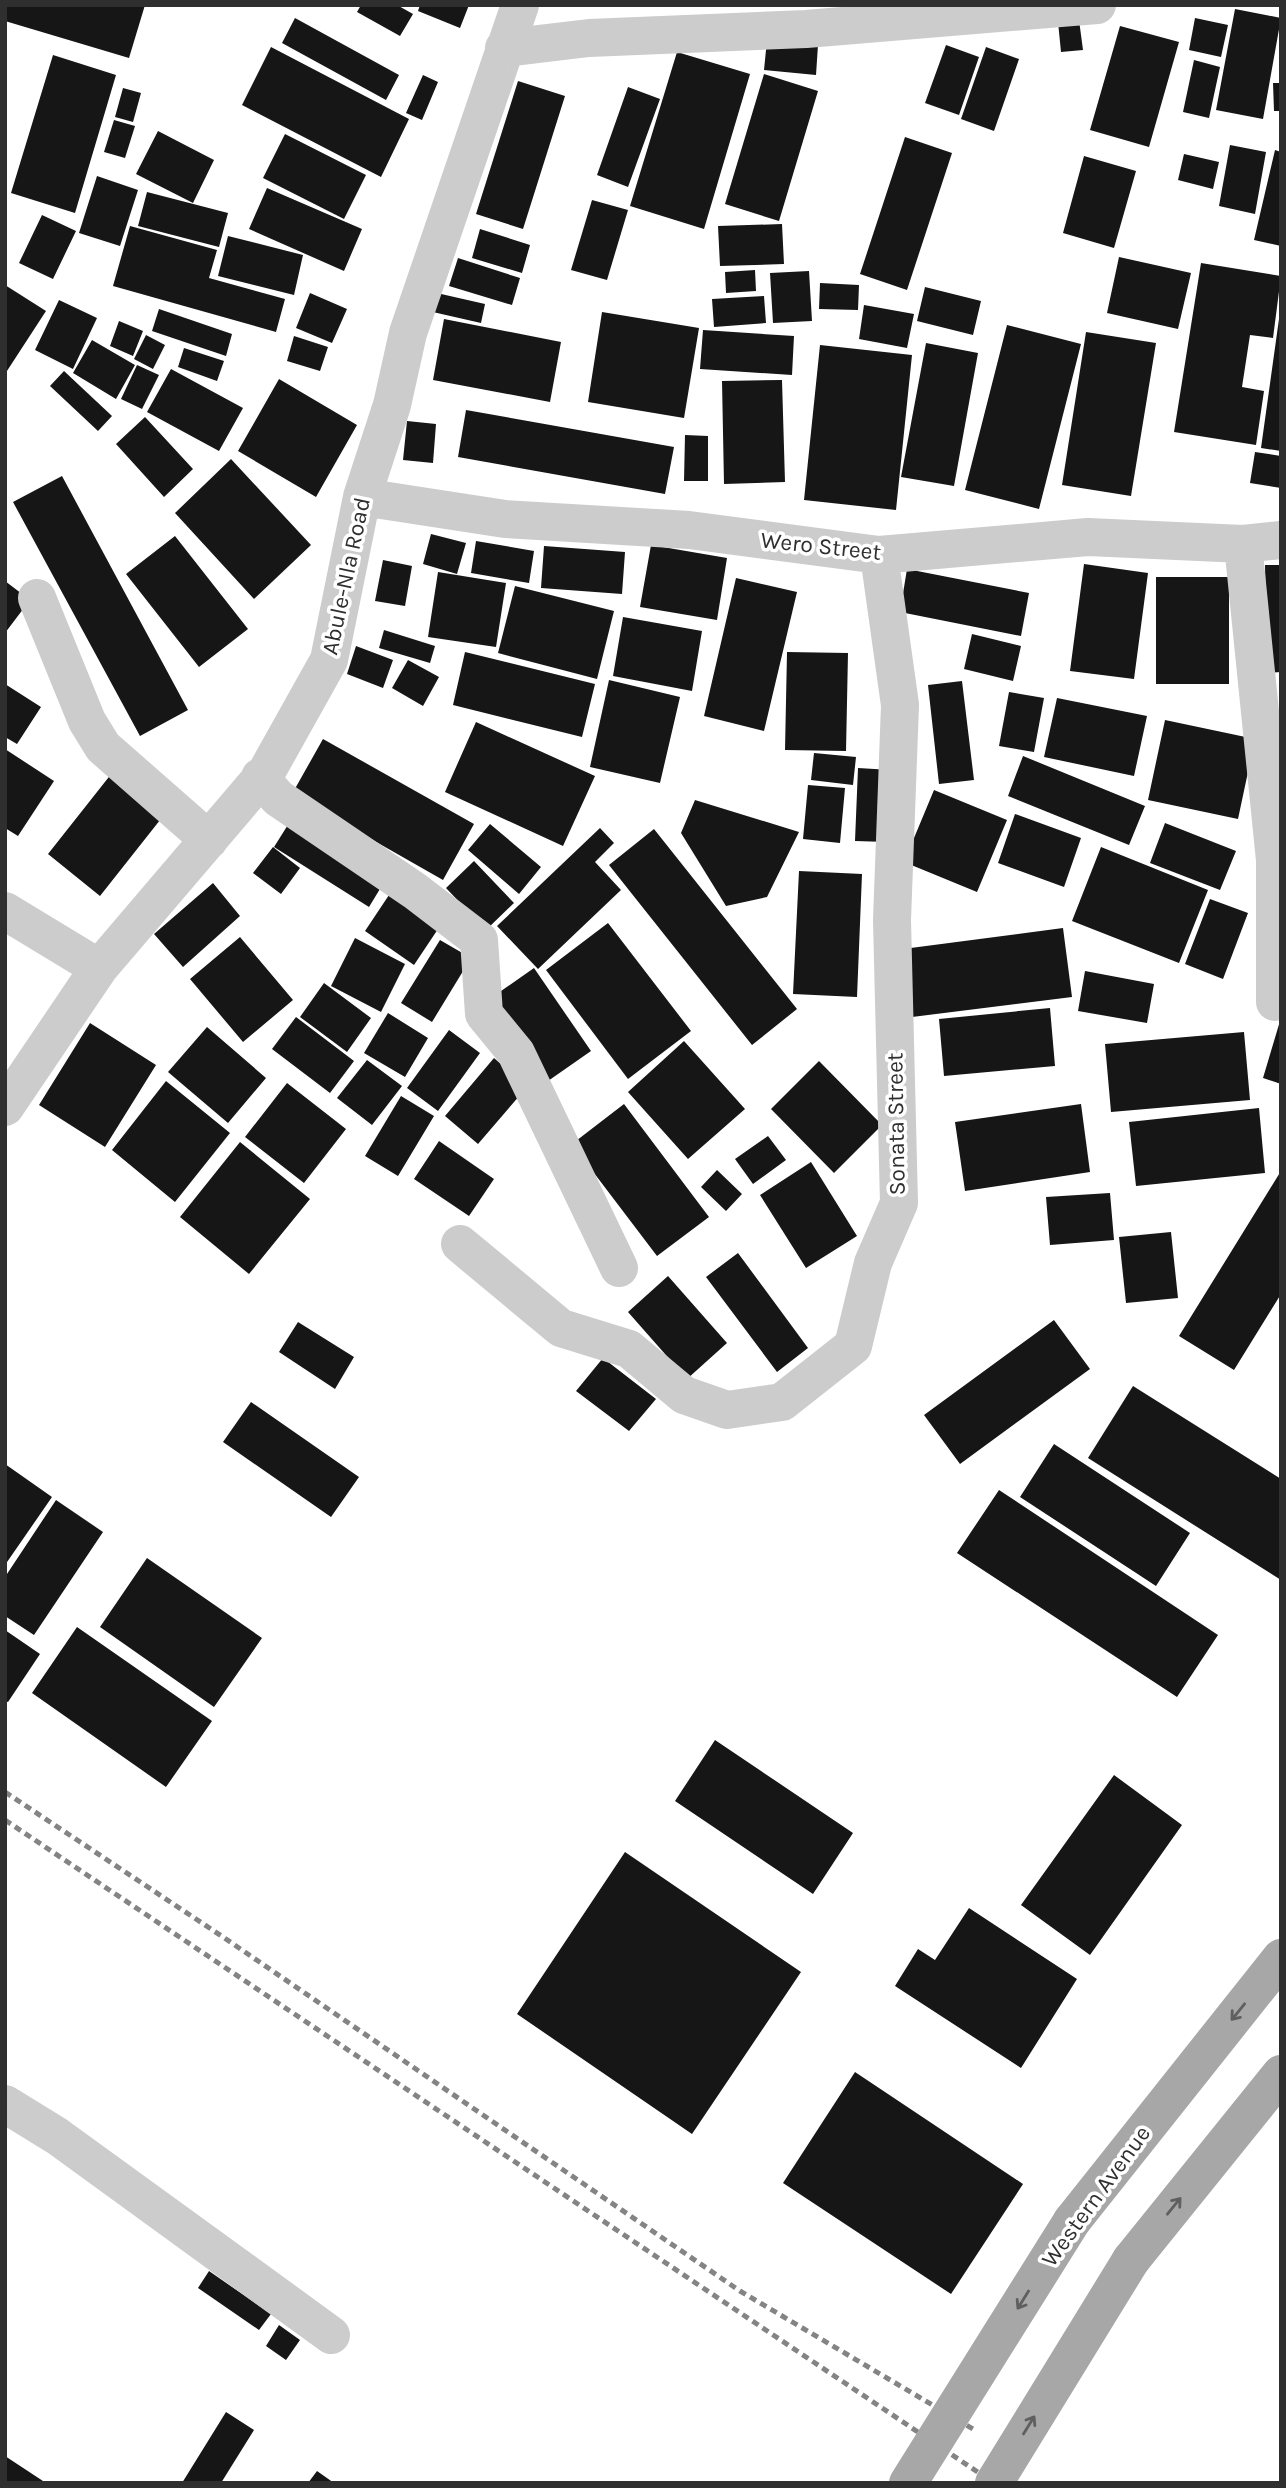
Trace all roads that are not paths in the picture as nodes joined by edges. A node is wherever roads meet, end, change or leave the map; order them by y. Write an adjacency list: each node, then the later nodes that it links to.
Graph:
1 (520, 5): 3 (street, Abule-Nla Road)
2 (1097, 5): 3 (street)
3 (504, 48): 4 (street, Abule-Nla Road)
4 (362, 497): 7 (street, Wero Street); 9 (street, Abule-Nla Road)
5 (1281, 540): 6 (street, Wero Street)
6 (1243, 544): 7 (street, Wero Street); 13 (street)
7 (879, 555): 15 (street, Sonata Street)
8 (37, 597): 10 (street)
9 (260, 777): 10 (street, Abule-Nla Road); 16 (street)
10 (209, 840): 12 (street, Abule-Nla Road)
11 (5, 911): 12 (street)
12 (99, 968): 14 (street, Abule-Nla Road)
13 (1275, 1002)
14 (5, 1107)
15 (460, 1244)
16 (619, 1268)
17 (1281, 1958): 21 (main road, Western Avenue, one-way to 21, bridge)
18 (1281, 2074): 22 (main road, one-way to 18, bridge)
19 (5, 2104): 20 (street)
20 (331, 2334)
21 (908, 2483)
22 (994, 2483)

